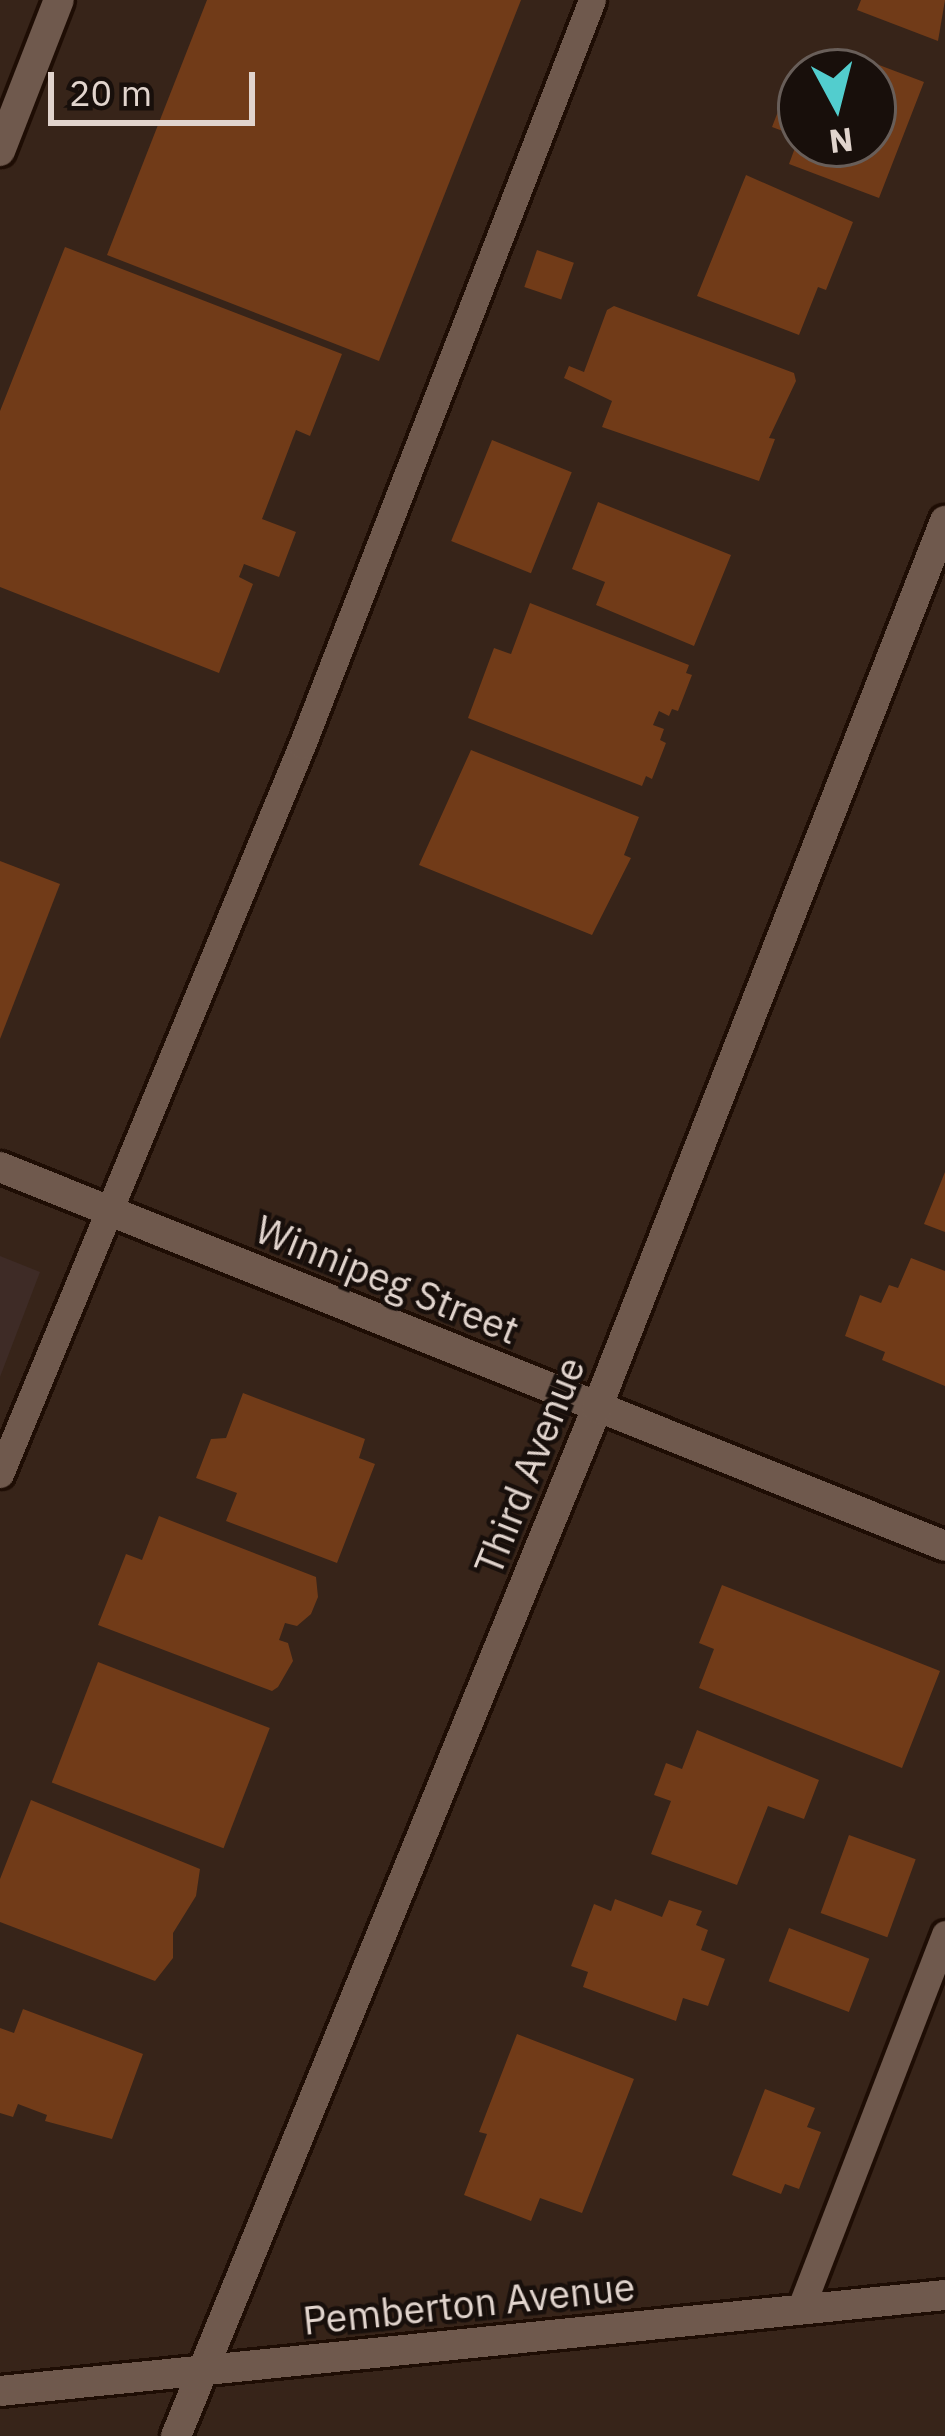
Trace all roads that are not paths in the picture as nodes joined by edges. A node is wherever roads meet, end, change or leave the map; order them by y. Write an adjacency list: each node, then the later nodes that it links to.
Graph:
1 (59, 0): 3 (street)
2 (592, 0): 6 (lane)
3 (0, 151)
4 (945, 521): 7 (street, Third Avenue)
5 (0, 1167): 6 (street, Winnipeg Street)
6 (106, 1208): 7 (street, Winnipeg Street); 8 (lane)
7 (597, 1408): 9 (street, Winnipeg Street); 13 (street, Third Avenue)
8 (0, 1474)
9 (945, 1546)
10 (945, 1934): 12 (lane)
11 (945, 2295): 12 (street, Pemberton Avenue)
12 (800, 2310): 13 (street, Pemberton Avenue)
13 (202, 2369): 14 (street, Pemberton Avenue); 15 (street, Third Avenue)
14 (0, 2391)
15 (176, 2436)

